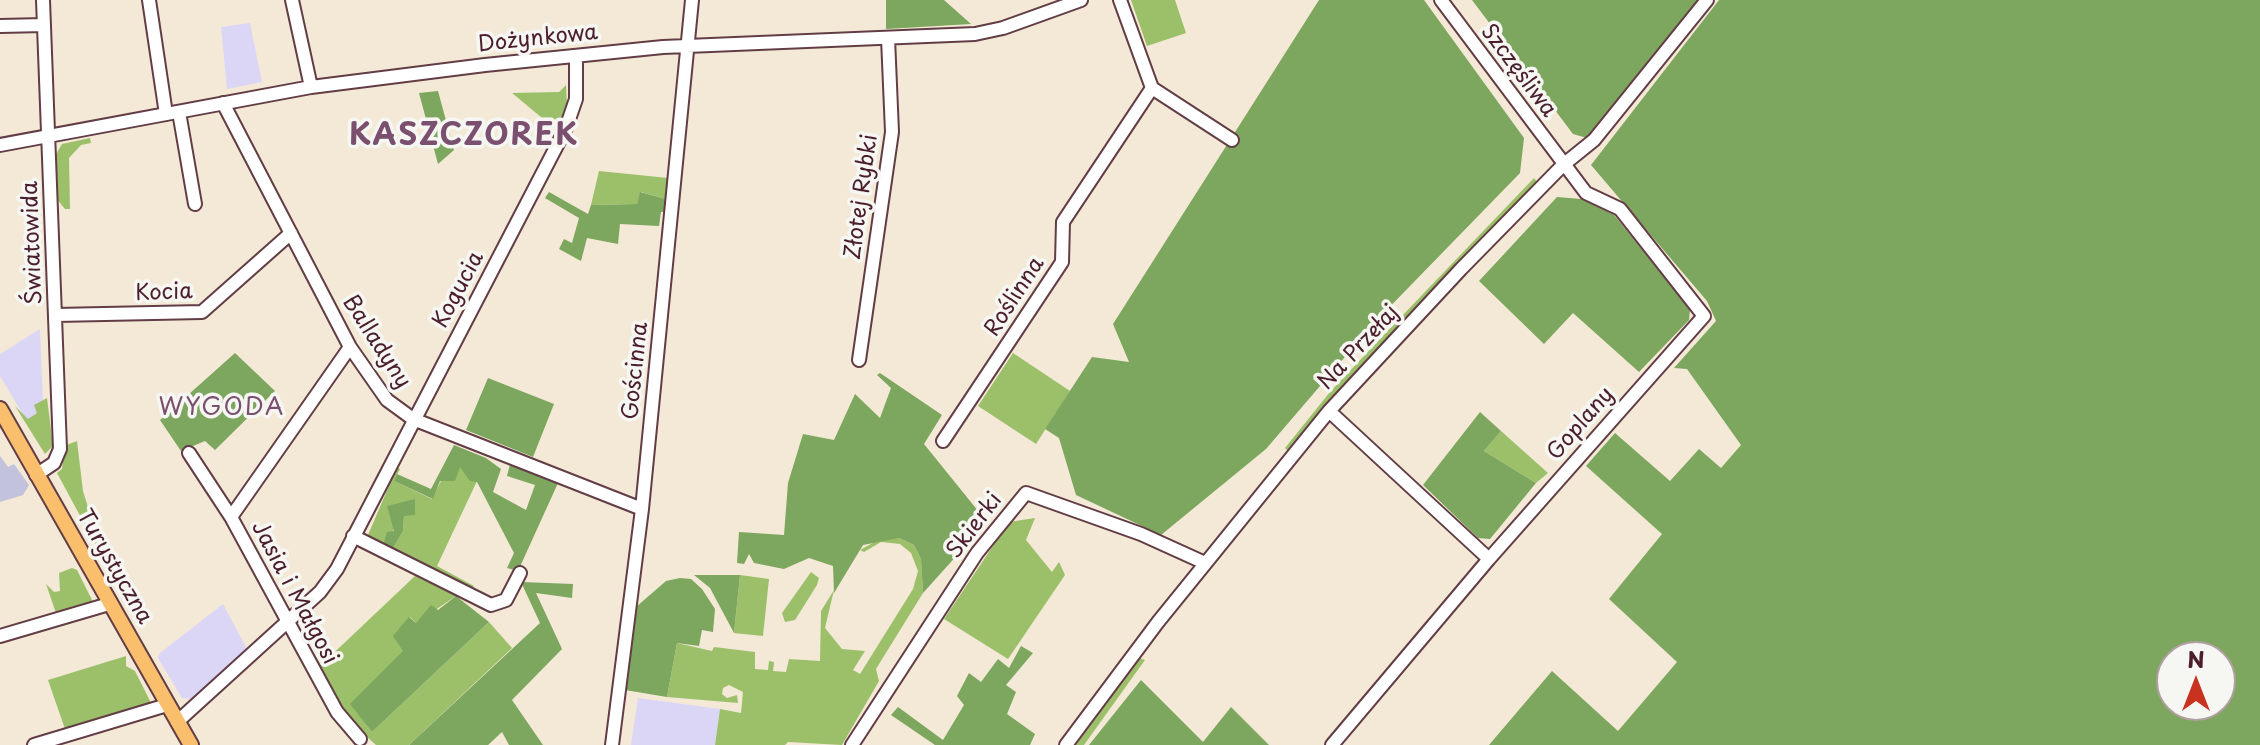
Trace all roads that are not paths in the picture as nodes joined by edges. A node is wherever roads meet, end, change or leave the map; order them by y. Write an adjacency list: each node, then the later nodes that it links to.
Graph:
1 (43, 0): 9 (street, Światowida)
2 (149, 0): 17 (street)
3 (292, 0): 14 (street)
4 (692, 0): 12 (street, Gościnna)
5 (1081, 0): 11 (street, Dożynkowa)
6 (1120, 0): 15 (street)
7 (1441, 0): 21 (street, Szczęśliwa)
8 (1707, 0): 21 (street, Na Przełaj)
9 (44, 25): 10 (street); 18 (street, Światowida)
10 (0, 26)
11 (888, 38): 12 (street, Dożynkowa); 27 (street, Złotej Rybki)
12 (689, 46): 13 (street, Dożynkowa); 34 (street, Gościnna)
13 (576, 56): 14 (street, Dożynkowa); 30 (street, Kogucia)
14 (311, 87): 16 (street, Dożynkowa)
15 (1152, 88): 19 (street); 31 (street, Roślinna)
16 (223, 103): 17 (street, Dożynkowa); 23 (street, Balladyny)
17 (172, 113): 18 (street, Dożynkowa); 22 (street)
18 (49, 136): 20 (street, Dożynkowa); 24 (street, Światowida)
19 (1232, 140)
20 (0, 145)
21 (1563, 165): 25 (street, Szczęśliwa); 29 (street, Na Przełaj)
22 (195, 204)
23 (291, 233): 24 (street, Kocia); 26 (street, Balladyny)
24 (56, 315): 33 (street, Światowida)
25 (1704, 316): 37 (street, Goplany)
26 (350, 347): 30 (street, Balladyny); 35 (street, Jasia i Małgosi)
27 (859, 360)
28 (0, 409): 33 (main road, Turystyczna)
29 (1329, 411): 37 (street); 38 (street, Na Przełaj)
30 (413, 419): 34 (street, Balladyny); 36 (street, Kogucia)
31 (943, 441)
32 (189, 453): 35 (street)
33 (36, 475): 40 (main road, Turystyczna)
34 (642, 509): 48 (street, Gościnna)
35 (231, 517): 41 (street, Jasia i Małgosi)
36 (353, 536): 39 (street); 41 (street, Kogucia)
37 (1489, 559): 51 (street, Goplany)
38 (1205, 563): 49 (street, Skierki); 50 (street, Na Przełaj)
39 (520, 573)
40 (109, 604): 42 (street); 43 (main road, Turystyczna)
41 (286, 624): 44 (street, Kogucia); 45 (street, Jasia i Małgosi)
42 (0, 636)
43 (167, 705): 44 (main road, Turystyczna); 46 (street)
44 (177, 722): 47 (main road, Turystyczna)
45 (360, 739)
46 (34, 745)
47 (191, 745)
48 (612, 745)
49 (852, 745)
50 (1066, 745)
51 (1332, 745)

